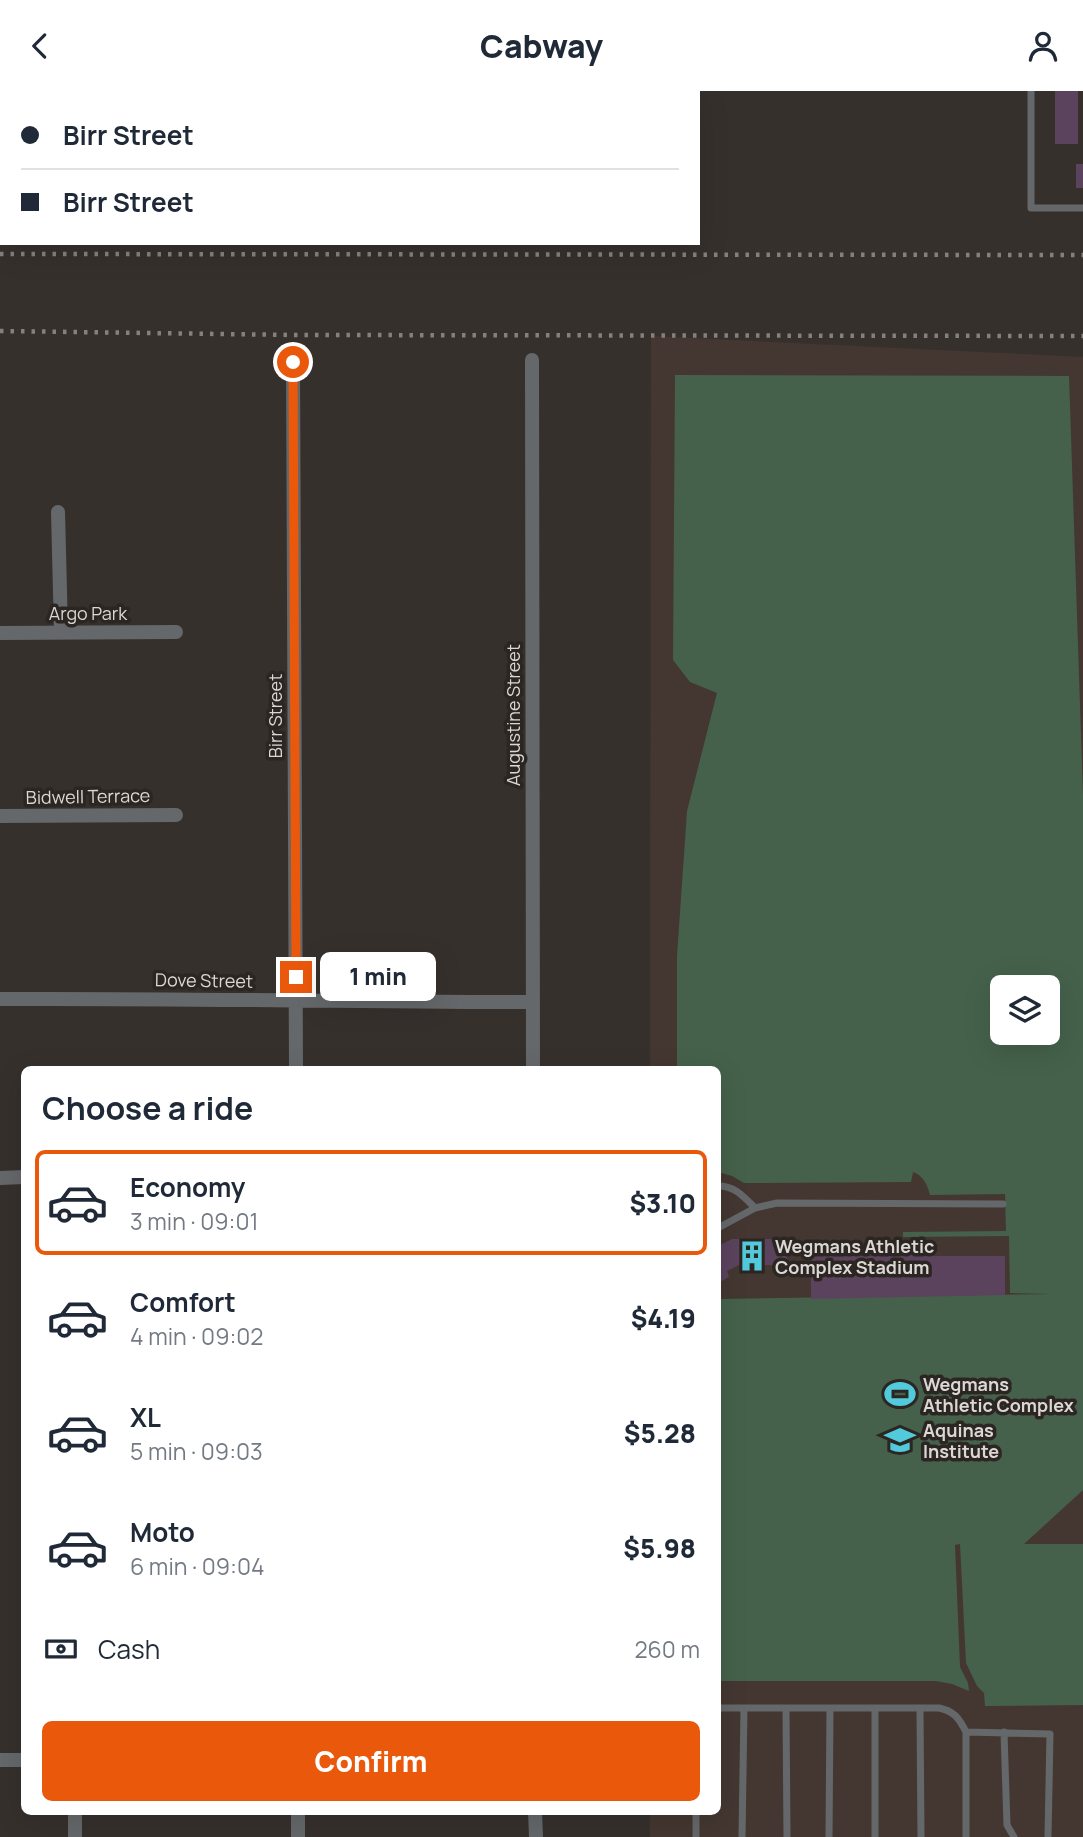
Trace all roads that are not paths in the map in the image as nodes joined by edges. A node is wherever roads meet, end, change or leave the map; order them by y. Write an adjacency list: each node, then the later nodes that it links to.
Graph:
1 (1031, 91): 2 (lane)
2 (1083, 208)
3 (532, 361): 13 (street, Augustine Street)
4 (293, 362): 12 (street, Birr Street)
5 (58, 512): 7 (street)
6 (0, 632): 7 (street, Argo Park)
7 (61, 632): 8 (street, Argo Park)
8 (176, 632)
9 (176, 815): 10 (street, Bidwell Terrace)
10 (0, 817)
11 (0, 999): 12 (street, Dove Street)
12 (296, 1002): 13 (street, Dove Street); 14 (street, Birr Street)
13 (533, 1002): 15 (street, Augustine Street)
14 (296, 1066)
15 (533, 1066)
16 (21, 1177): 17 (street)
17 (0, 1178)
18 (721, 1186): 20 (lane)
19 (1003, 1204): 20 (lane)
20 (755, 1208): 21 (lane)
21 (721, 1226)
22 (920, 1707): 27 (lane); 28 (lane); 44 (lane)
23 (721, 1708): 24 (lane)
24 (744, 1708): 25 (lane); 40 (lane)
25 (786, 1708): 26 (lane); 41 (lane)
26 (830, 1708): 27 (lane); 42 (lane)
27 (875, 1708): 43 (lane)
28 (966, 1731): 29 (lane); 45 (lane)
29 (1004, 1733): 46 (lane); 47 (lane)
30 (0, 1760): 31 (street)
31 (21, 1760)
32 (75, 1815): 36 (street)
33 (298, 1815): 37 (street)
34 (536, 1815): 38 (street)
35 (696, 1815): 39 (lane)
36 (75, 1837)
37 (298, 1837)
38 (536, 1837)
39 (696, 1837)
40 (742, 1837)
41 (787, 1837)
42 (829, 1837)
43 (875, 1837)
44 (921, 1837)
45 (965, 1837)
46 (1014, 1837)
47 (1048, 1837)

